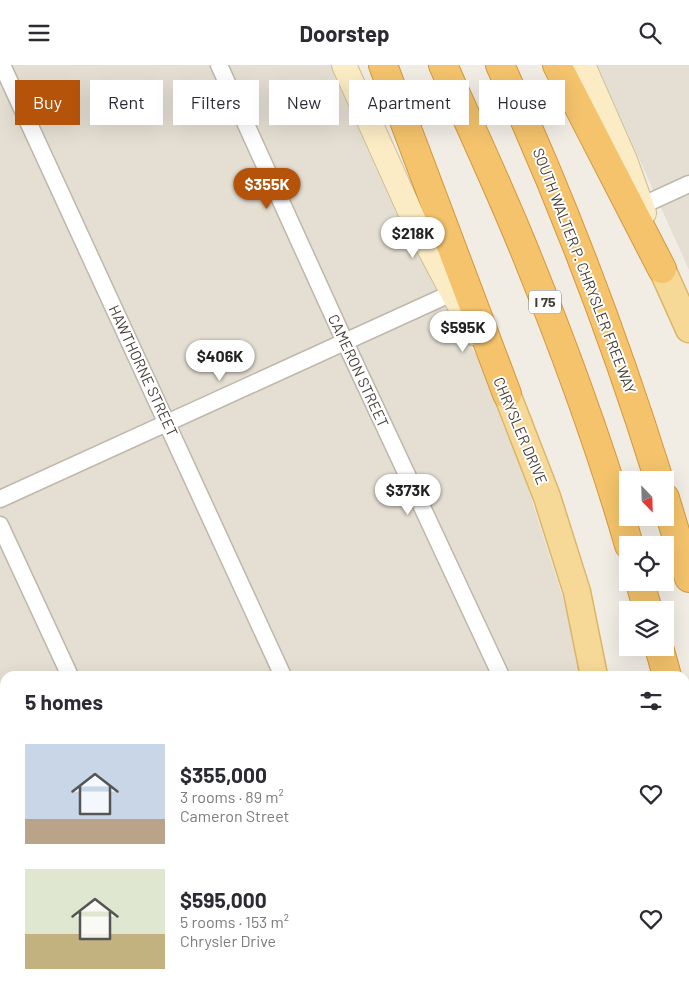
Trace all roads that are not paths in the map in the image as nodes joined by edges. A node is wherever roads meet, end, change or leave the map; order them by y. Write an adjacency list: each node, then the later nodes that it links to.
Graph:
1 (2, 65): 16 (street, HAWTHORNE STREET)
2 (218, 65): 14 (street, CAMERON STREET)
3 (344, 65): 12 (main road, CHRYSLER DRIVE)
4 (383, 65): 15 (highway)
5 (444, 65): 21 (highway, I 75)
6 (500, 65): 17 (highway, SOUTH WALTER P. CHRYSLER FREEWAY)
7 (557, 65): 11 (highway)
8 (583, 65): 10 (main road)
9 (689, 184): 10 (street)
10 (642, 205): 11 (main road)
11 (662, 269): 13 (main road)
12 (452, 293): 14 (street); 15 (main road, CHRYSLER DRIVE)
13 (689, 329)
14 (344, 342): 16 (street); 26 (street, CAMERON STREET)
15 (507, 394): 27 (main road, CHRYSLER DRIVE)
16 (166, 423): 18 (street); 25 (street, HAWTHORNE STREET)
17 (656, 471)
18 (0, 499)
19 (0, 525): 24 (street)
20 (673, 526): 22 (highway)
21 (626, 536)
22 (689, 578)
23 (661, 656): 28 (highway)
24 (68, 671)
25 (281, 671)
26 (499, 671)
27 (593, 671)
28 (666, 671)

